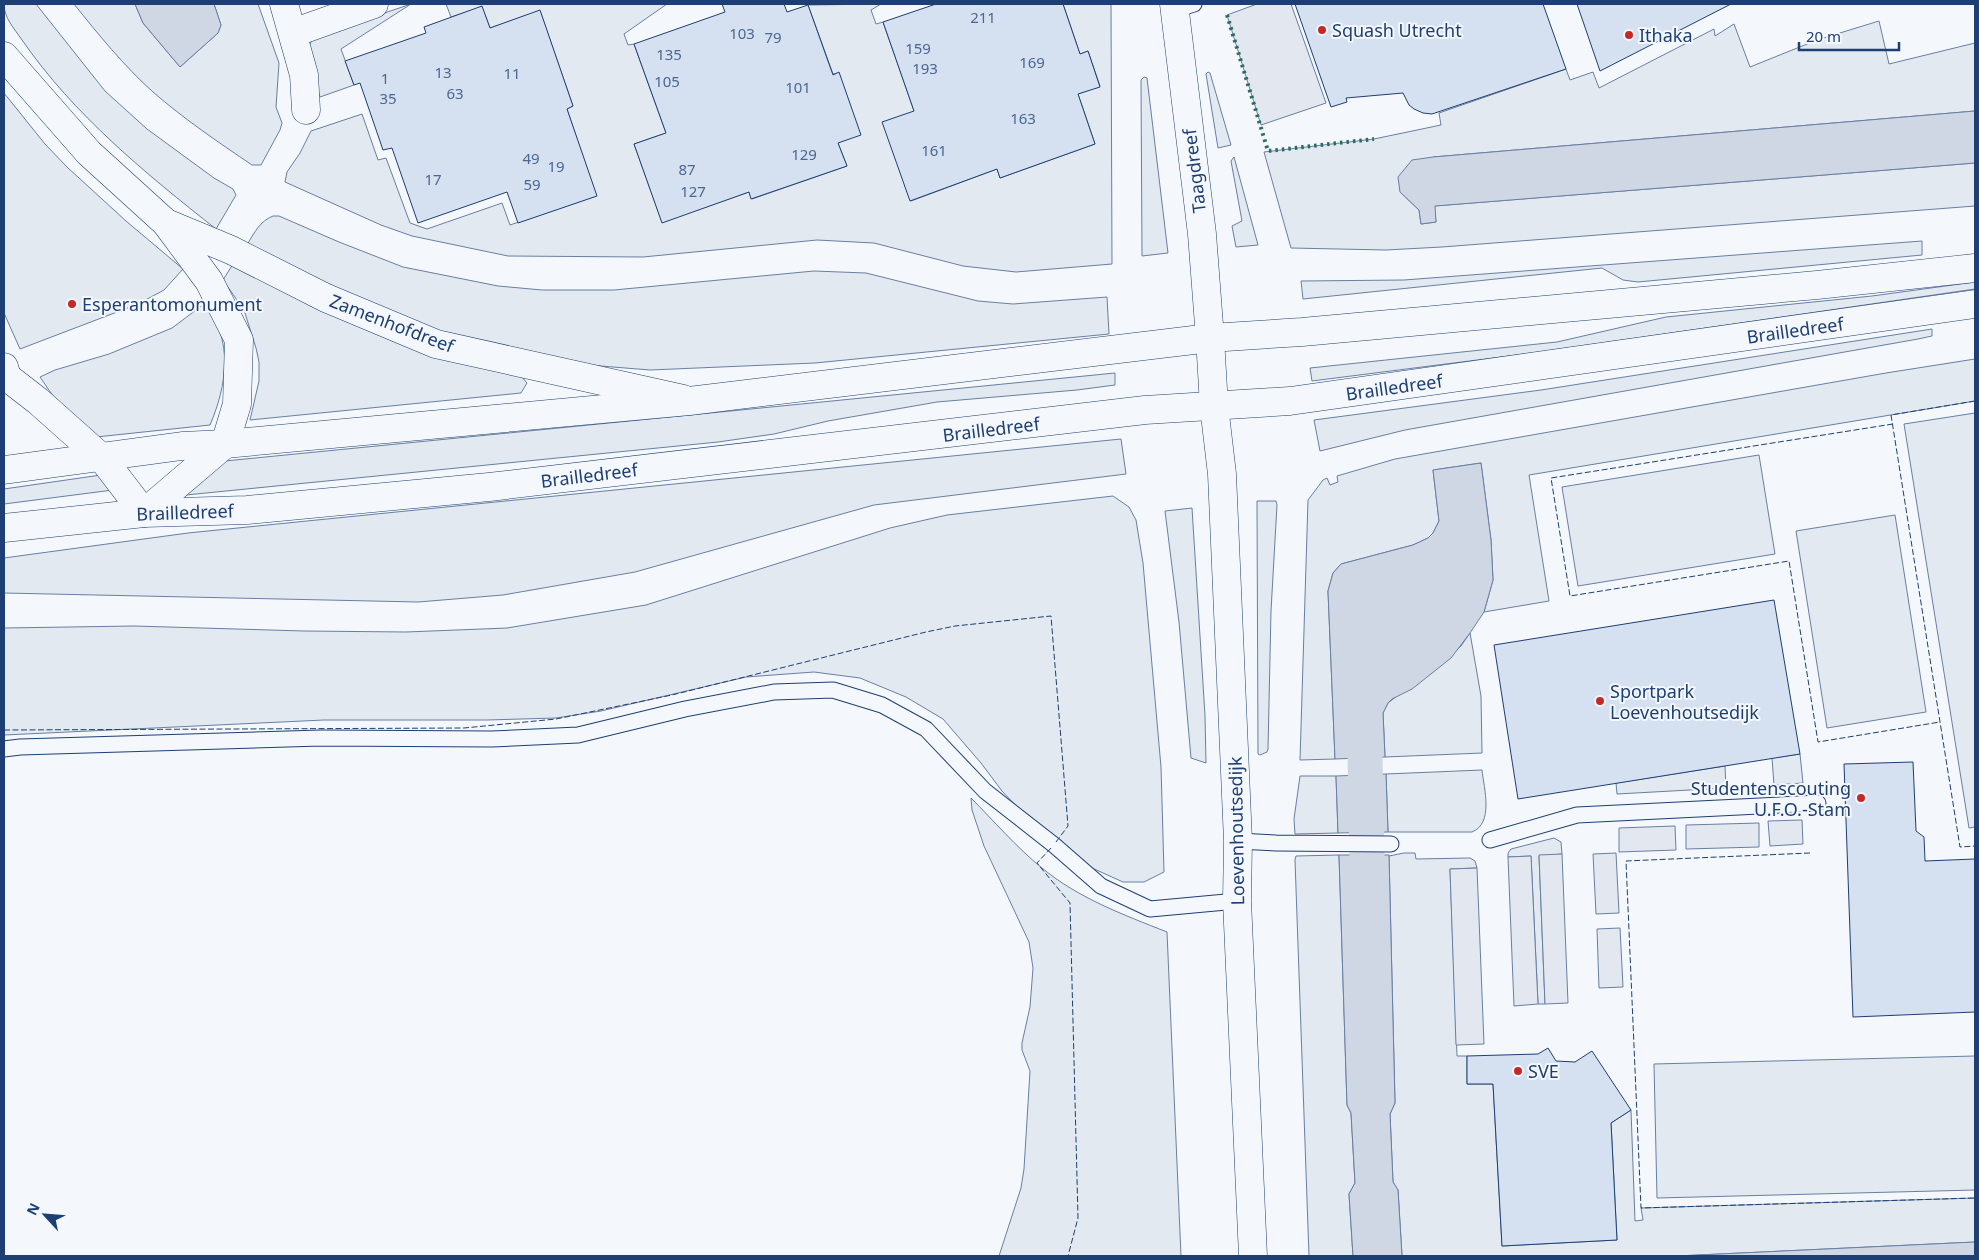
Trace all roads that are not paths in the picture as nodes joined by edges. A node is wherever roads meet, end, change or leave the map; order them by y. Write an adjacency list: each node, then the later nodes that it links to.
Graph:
1 (284, 4): 4 (main road)
2 (374, 4): 4 (main road)
3 (1181, 6): 10 (main road, Taagdreef)
4 (293, 33): 6 (main road)
5 (4, 56): 7 (main road, Zamenhofdreef)
6 (306, 110)
7 (166, 223): 12 (main road, Zamenhofdreef); 14 (main road, Zamenhofdreef)
8 (1975, 268): 10 (main road)
9 (1975, 304): 13 (main road, Brailledreef)
10 (1210, 338): 12 (main road); 13 (main road, Taagdreef)
11 (5, 380): 15 (main road)
12 (689, 401): 14 (main road)
13 (1214, 406): 17 (main road, Brailledreef); 22 (main road, Loevenhoutsedijk)
14 (225, 444): 15 (main road); 17 (main road)
15 (102, 458): 16 (main road); 17 (main road)
16 (4, 470)
17 (144, 513): 18 (main road, Brailledreef)
18 (4, 528)
19 (4, 749): 24 (lane)
20 (1818, 803): 21 (lane)
21 (1490, 840)
22 (1238, 841): 23 (lane); 24 (main road, Loevenhoutsedijk)
23 (1392, 844)
24 (1237, 901): 25 (main road, Loevenhoutsedijk)
25 (1253, 1256)

